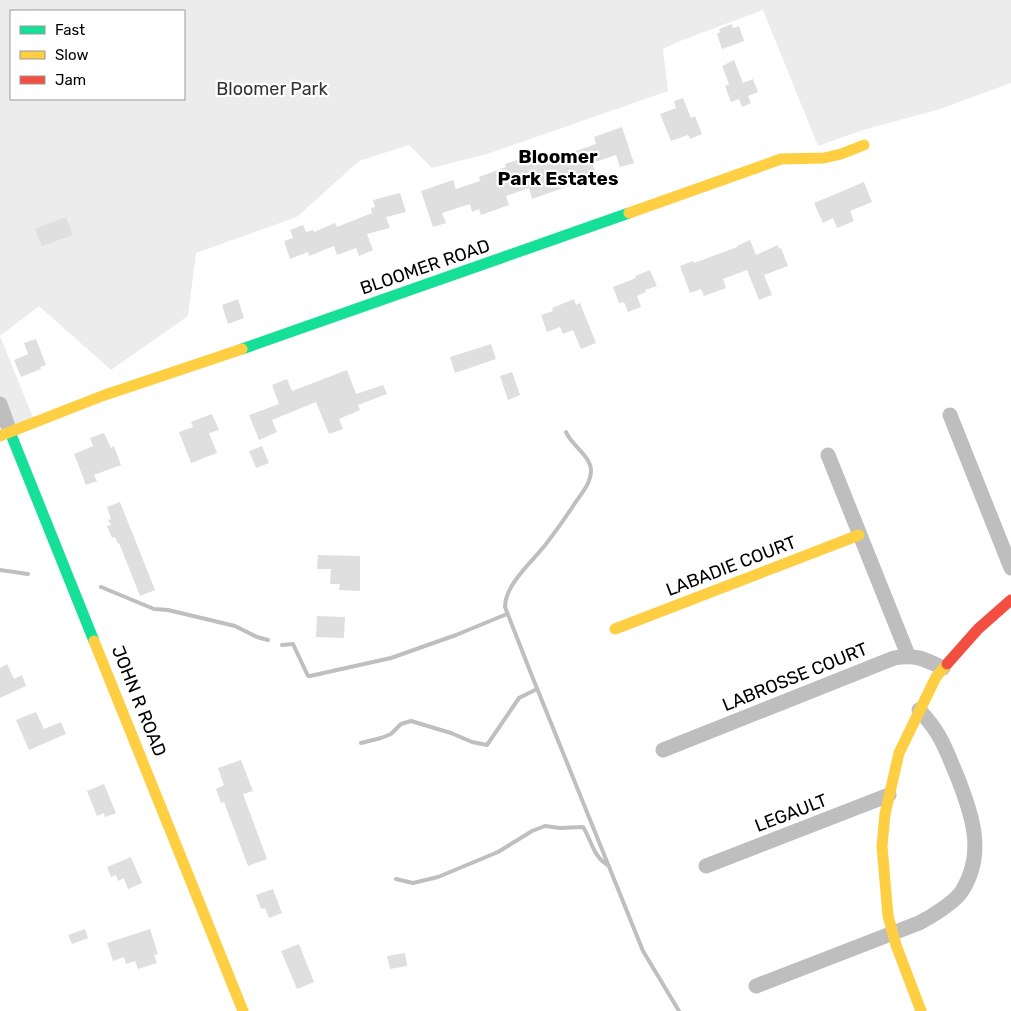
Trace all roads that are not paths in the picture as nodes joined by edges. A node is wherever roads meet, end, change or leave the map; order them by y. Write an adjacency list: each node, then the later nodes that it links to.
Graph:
1 (864, 146): 4 (street, BLOOMER ROAD)
2 (0, 404): 4 (street, JOHN R ROAD)
3 (950, 415): 7 (street)
4 (5, 434): 18 (street, JOHN R ROAD)
5 (828, 456): 6 (street)
6 (860, 534): 9 (street, LABADIE COURT); 10 (street)
7 (1011, 568)
8 (1011, 600): 11 (street)
9 (615, 629)
10 (908, 655): 11 (street); 13 (street, LABROSSE COURT)
11 (943, 668): 12 (street)
12 (919, 710): 14 (street); 16 (street)
13 (662, 750)
14 (890, 795): 15 (street, LEGAULT); 16 (street)
15 (706, 866)
16 (892, 933): 17 (street); 19 (street)
17 (756, 986)
18 (243, 1011)
19 (921, 1011)

